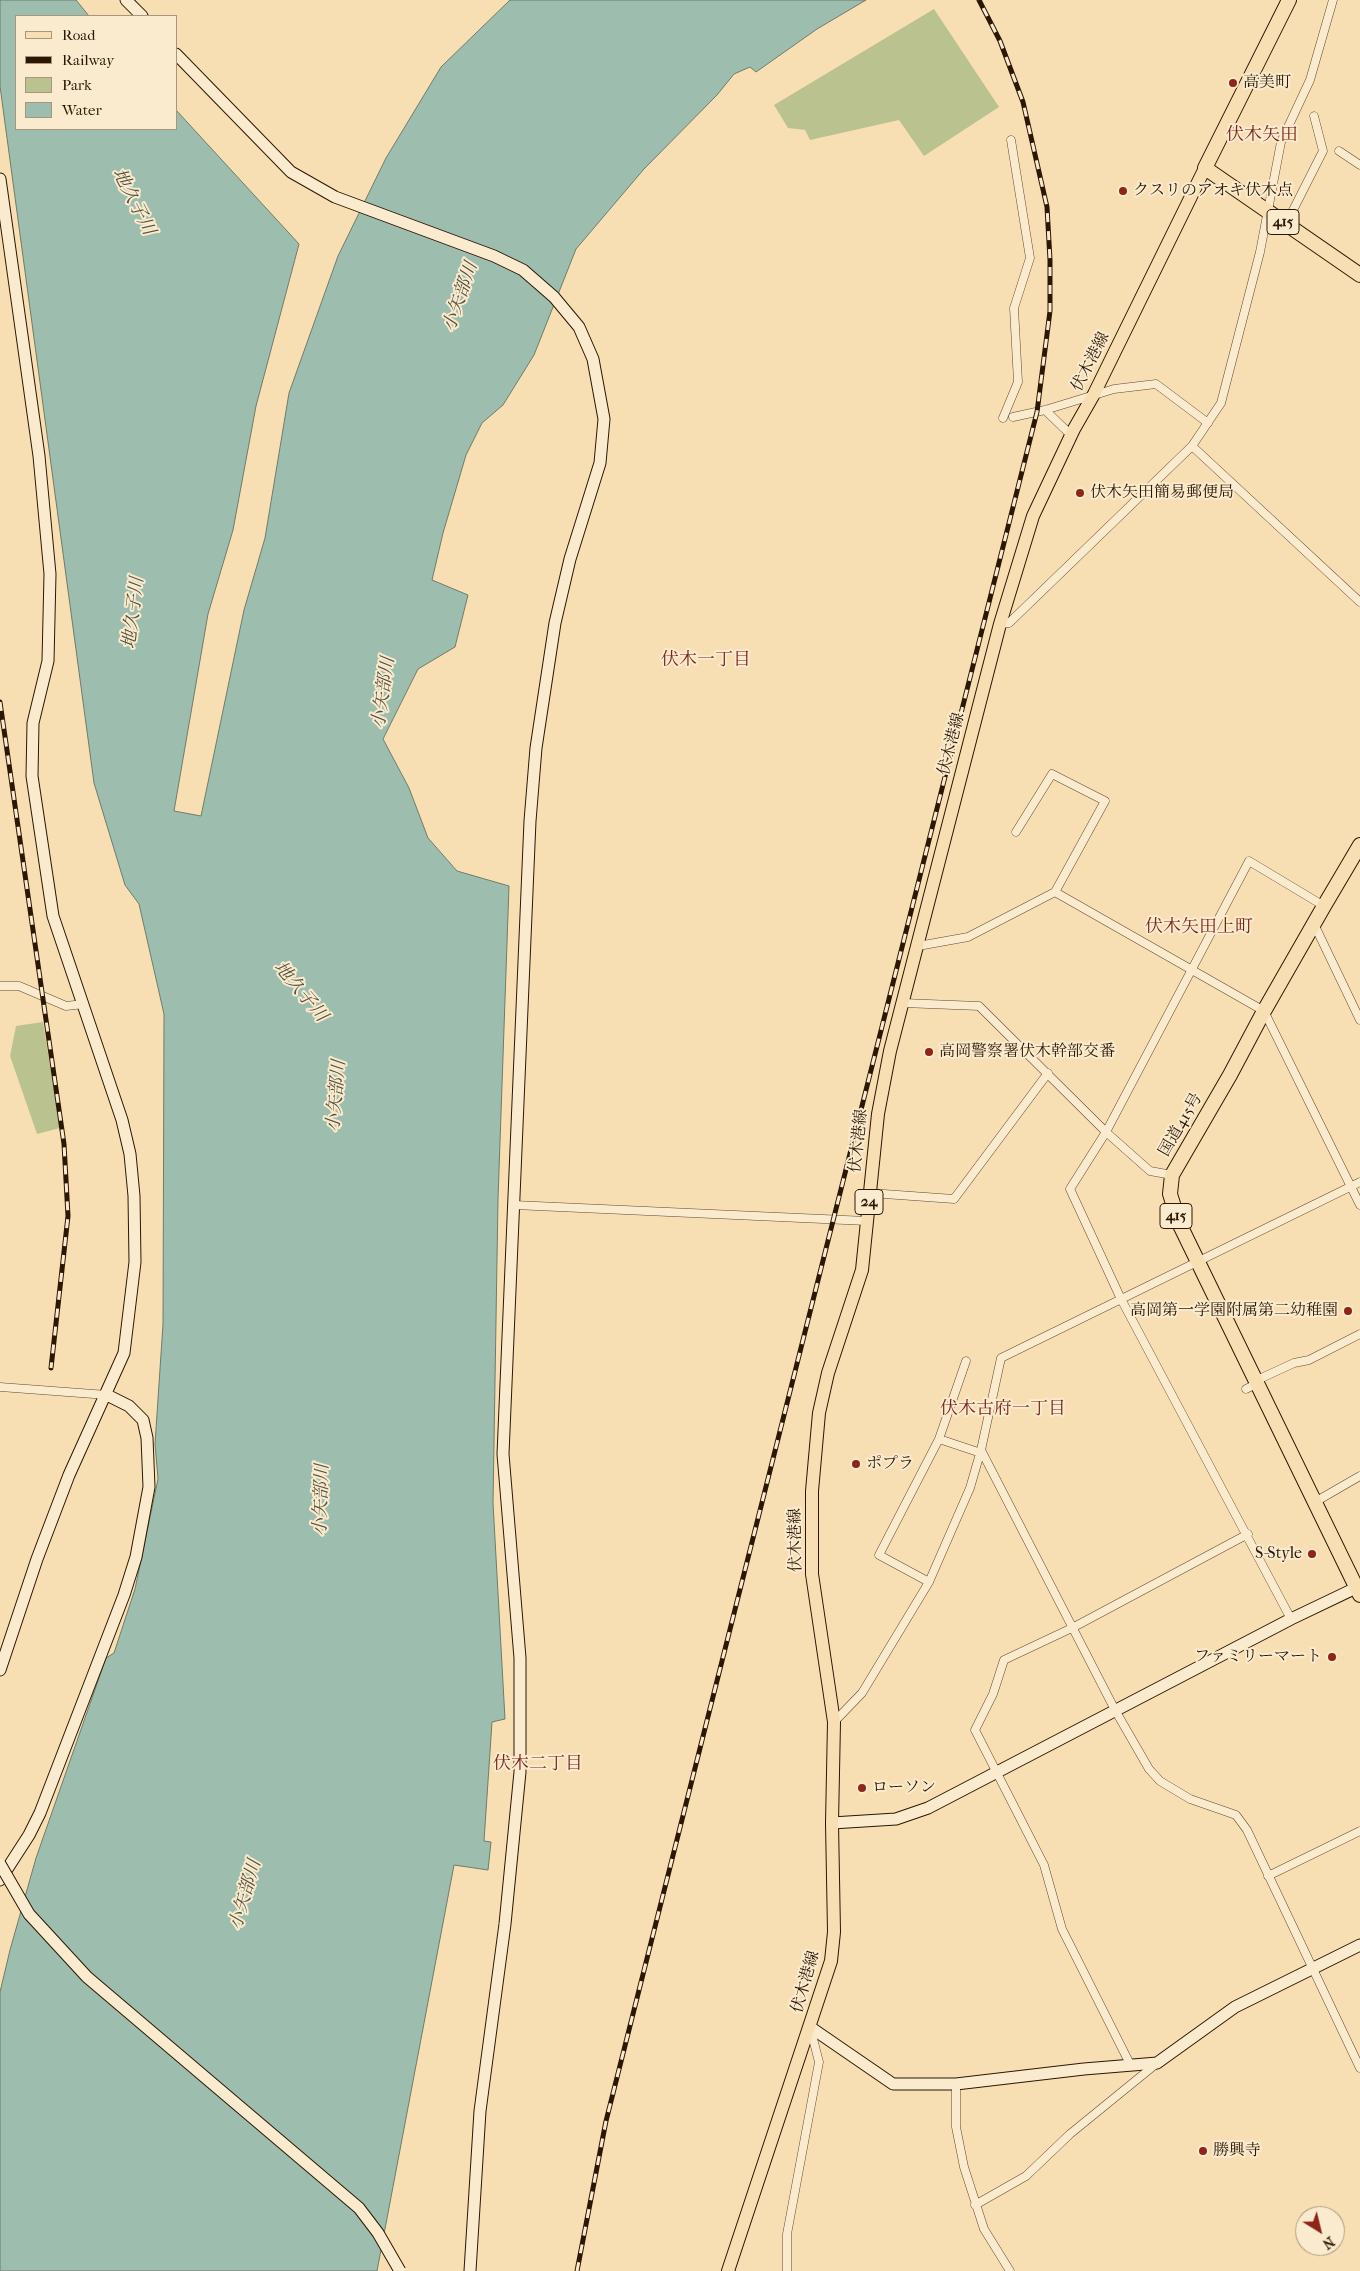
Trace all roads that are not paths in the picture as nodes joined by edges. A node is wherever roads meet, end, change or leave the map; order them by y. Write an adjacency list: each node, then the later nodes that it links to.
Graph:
1 (126, 0): 4 (street)
2 (1289, 0): 10 (highway)
3 (1333, 0): 12 (street)
4 (141, 15)
5 (178, 56): 42 (street)
6 (1314, 116): 13 (street)
7 (1011, 140): 18 (street)
8 (1339, 151): 9 (street)
9 (1360, 165)
10 (1205, 168): 12 (highway, 415); 15 (main road, 伏木港線 / 24)
11 (0, 179): 33 (street)
12 (1266, 210): 13 (highway, 415); 19 (street)
13 (1286, 224): 14 (highway, 415)
14 (1359, 271)
15 (1094, 394): 16 (street); 19 (street); 20 (main road, 伏木港線 / 24)
16 (1045, 410): 17 (street); 20 (street)
17 (1013, 417)
18 (1003, 418)
19 (1208, 424): 21 (street)
20 (1071, 435): 23 (main road, 伏木港線 / 24)
21 (1192, 446): 22 (street); 23 (street)
22 (1360, 602)
23 (1000, 624): 29 (main road, 伏木港線 / 24)
24 (1016, 832): 26 (street)
25 (1360, 846): 27 (highway, 国道415号 / 415)
26 (1055, 892): 29 (street); 30 (street)
27 (1324, 906): 28 (highway, 国道415号 / 415); 30 (street)
28 (1314, 924): 34 (highway, 国道415号 / 415); 35 (street)
29 (918, 946): 32 (main road, 伏木港線 / 24)
30 (1193, 969): 34 (street); 37 (street)
31 (0, 986): 33 (street)
32 (903, 1003): 36 (street); 41 (main road, 伏木港線 / 24)
33 (84, 1004): 51 (street)
34 (1264, 1011): 38 (highway, 国道415号 / 415); 40 (street)
35 (1360, 1020)
36 (1048, 1073): 37 (street); 41 (street)
37 (1106, 1132): 38 (street); 46 (street)
38 (1172, 1175): 45 (highway, 国道415号 / 415)
39 (1360, 1182): 40 (street)
40 (1351, 1186): 43 (street); 45 (street)
41 (870, 1192): 44 (main road, 伏木港線 / 24)
42 (514, 1205): 44 (street); 79 (street)
43 (1360, 1205)
44 (867, 1222): 63 (main road, 伏木港線 / 24)
45 (1199, 1261): 46 (street); 49 (highway, 国道415号 / 415)
46 (1121, 1299): 53 (street); 56 (street)
47 (1360, 1334): 49 (street)
48 (966, 1361): 52 (street)
49 (1257, 1382): 55 (highway, 国道415号 / 415)
50 (0, 1387): 51 (street)
51 (107, 1395): 61 (street); 69 (street)
52 (939, 1439): 53 (street); 57 (street)
53 (981, 1451): 57 (street); 60 (street)
54 (1360, 1476): 55 (street)
55 (1315, 1502): 58 (highway, 国道415号 / 415)
56 (1248, 1534): 59 (street); 60 (street)
57 (929, 1582): 63 (street)
58 (1359, 1590): 59 (street)
59 (1291, 1619): 62 (street)
60 (1074, 1627): 62 (street); 64 (street)
61 (0, 1670)
62 (1116, 1710): 64 (street); 68 (street)
63 (834, 1722): 65 (main road, 伏木港線 / 24)
64 (996, 1772): 65 (street); 74 (street)
65 (832, 1823): 72 (main road, 伏木港線 / 24)
66 (1360, 1831): 68 (street)
67 (0, 1864): 78 (street, bridge)
68 (1268, 1876): 71 (street)
69 (0, 1880)
70 (1360, 1945): 71 (street)
71 (1312, 1968): 73 (street); 75 (street)
72 (810, 2028): 76 (street); 80 (main road, 伏木港線 / 24); 81 (street)
73 (1157, 2063): 74 (street); 77 (street)
74 (1132, 2066): 76 (street)
75 (1360, 2068)
76 (956, 2084): 77 (street)
77 (975, 2205): 82 (street)
78 (400, 2271)
79 (470, 2271)
80 (728, 2271)
81 (787, 2271)
82 (1010, 2271)

